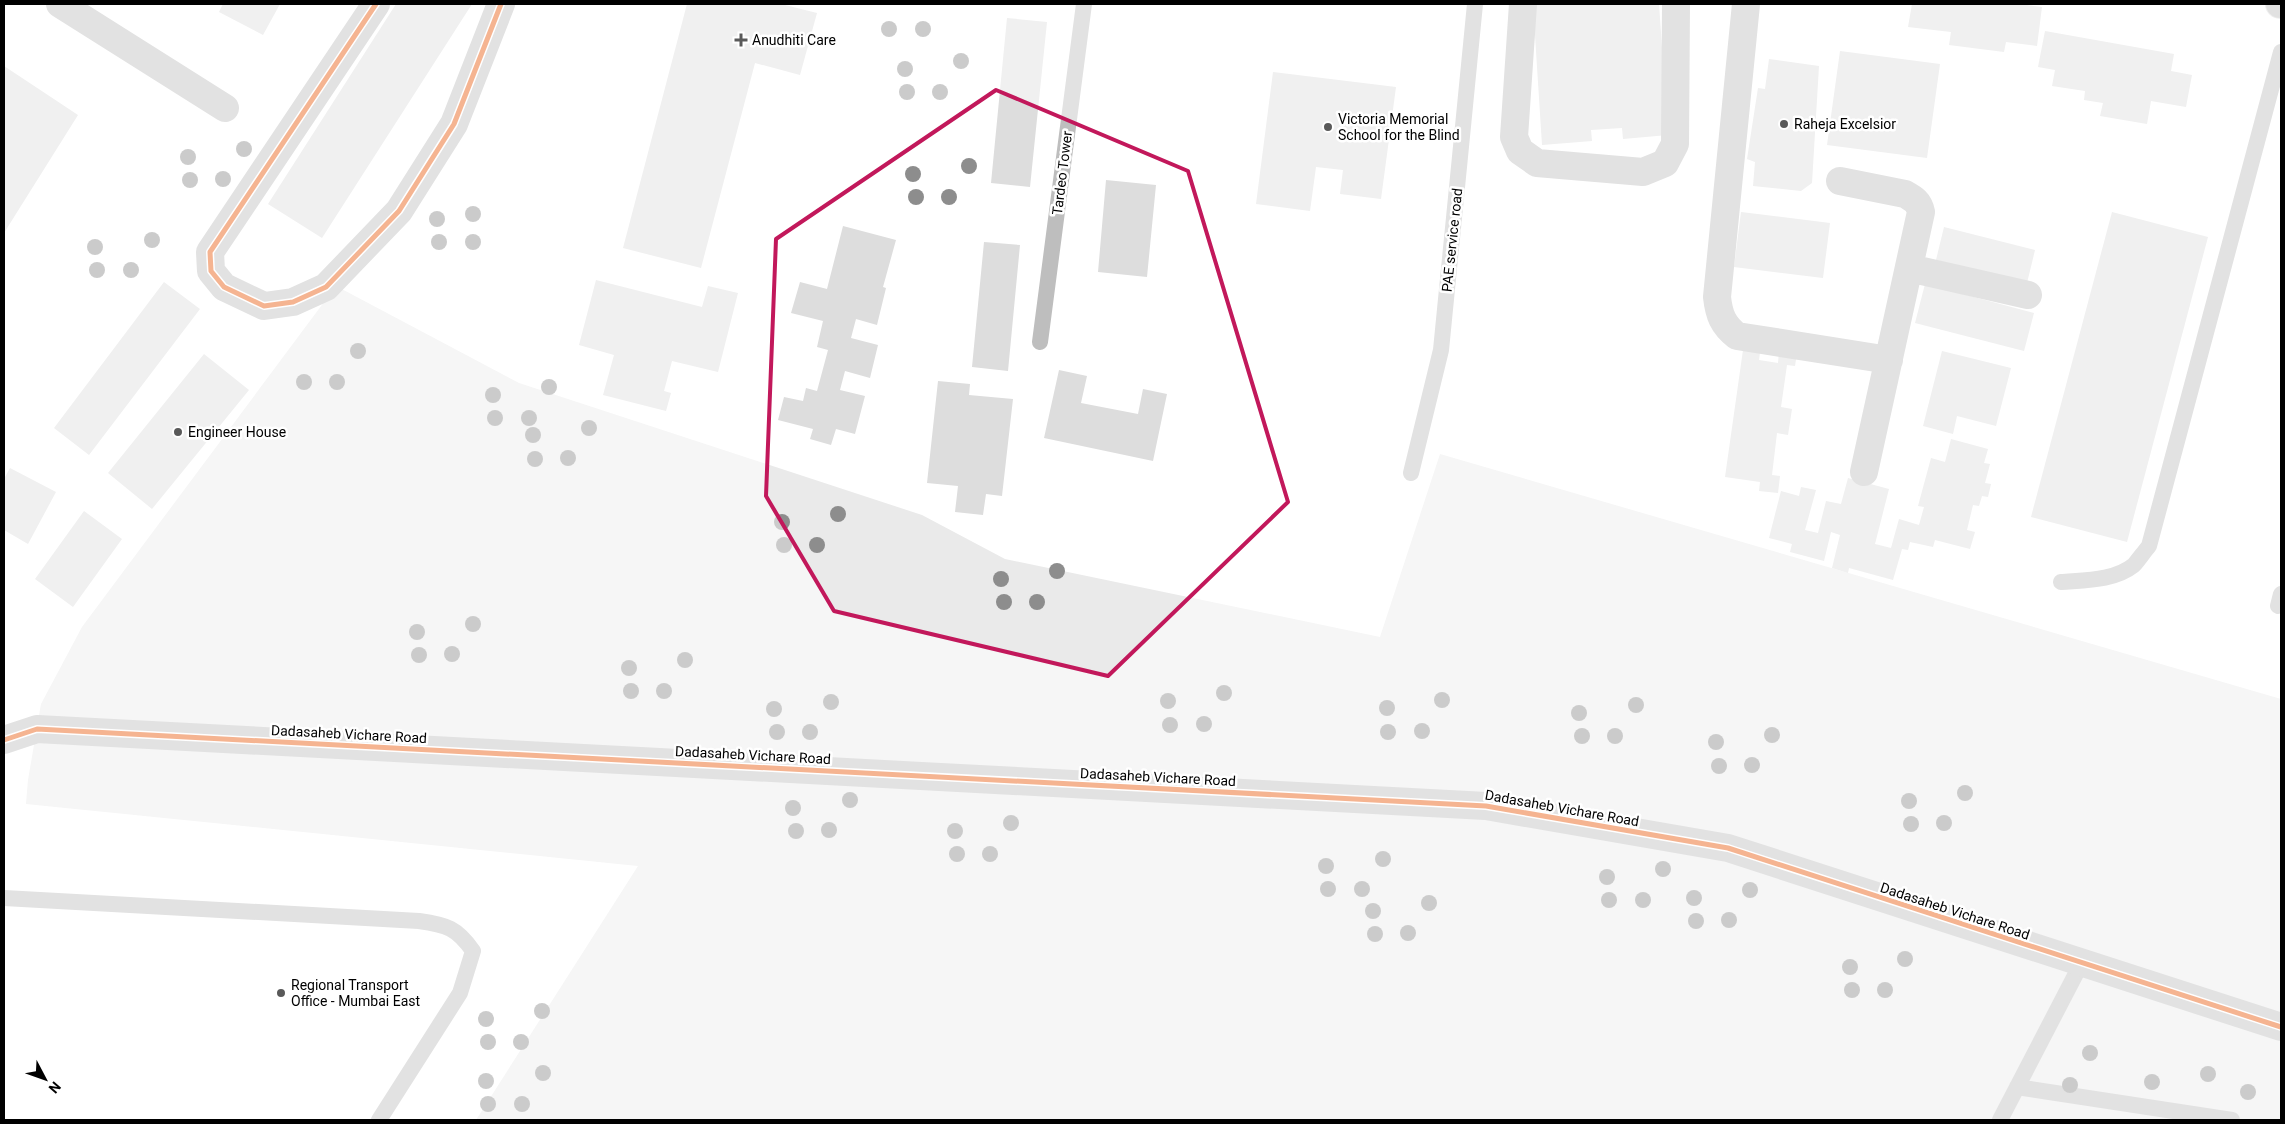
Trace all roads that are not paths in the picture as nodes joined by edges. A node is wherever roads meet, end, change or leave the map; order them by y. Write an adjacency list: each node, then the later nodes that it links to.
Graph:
1 (60, 4): 10 (street)
2 (376, 4): 3 (street)
3 (500, 4)
4 (1084, 4): 14 (lane, Tardeo Tower)
5 (1475, 4): 17 (lane, PAE service road)
6 (1523, 4): 7 (street)
7 (1676, 4)
8 (1746, 4): 15 (street)
9 (2281, 52): 18 (lane)
10 (225, 108)
11 (1840, 181): 12 (street)
12 (1909, 268): 13 (street); 15 (street)
13 (2028, 295)
14 (1040, 342)
15 (1889, 360): 16 (street)
16 (1864, 472)
17 (1411, 473)
18 (2061, 582)
19 (4, 740): 21 (street, Dadasaheb Vichare Road)
20 (4, 898): 24 (lane)
21 (2081, 964): 22 (street, Dadasaheb Vichare Road); 23 (lane)
22 (2281, 1027)
23 (2017, 1087): 25 (lane); 26 (lane)
24 (379, 1120)
25 (2000, 1120)
26 (2232, 1120)

